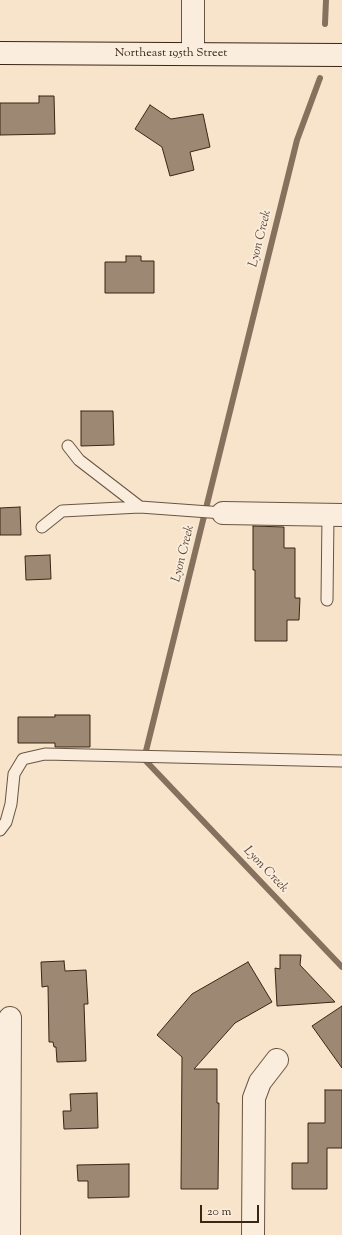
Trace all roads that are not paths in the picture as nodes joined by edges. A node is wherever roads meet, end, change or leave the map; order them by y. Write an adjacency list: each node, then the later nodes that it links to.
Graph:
1 (193, 0): 3 (street)
2 (0, 52): 3 (street, Northeast 195th Street)
3 (193, 54): 4 (street, Northeast 195th Street)
4 (342, 55)
5 (68, 446): 6 (lane)
6 (140, 507): 7 (lane); 9 (lane)
7 (223, 513): 8 (street)
8 (335, 515): 10 (lane)
9 (42, 527)
10 (327, 600)
11 (342, 761): 12 (lane)
12 (0, 830)
13 (10, 1018): 15 (street)
14 (277, 1060): 16 (street)
15 (9, 1235)
16 (253, 1235)

